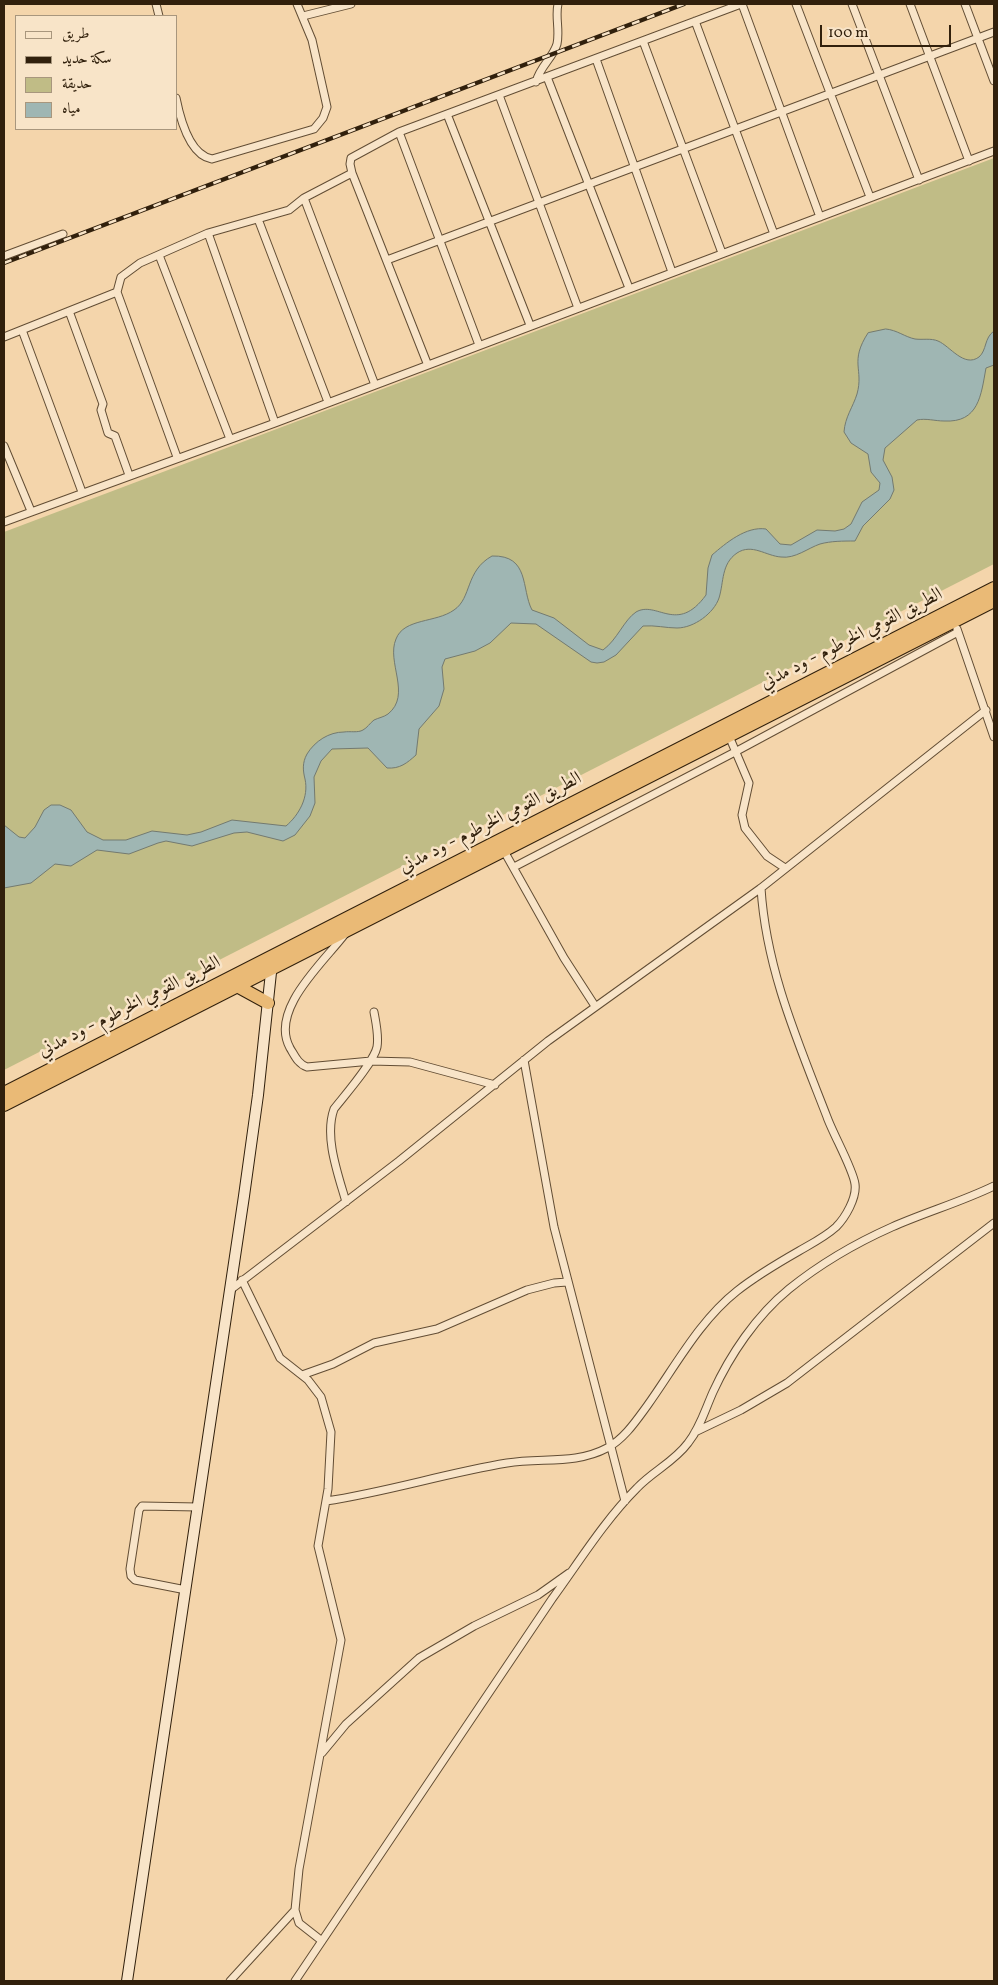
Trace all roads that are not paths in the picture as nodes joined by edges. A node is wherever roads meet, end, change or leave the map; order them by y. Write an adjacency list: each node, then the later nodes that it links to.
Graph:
1 (297, 4): 9 (street)
2 (351, 4): 9 (street)
3 (558, 4): 19 (street)
4 (741, 4): 10 (street); 23 (street)
5 (796, 4): 20 (street)
6 (852, 4): 16 (street)
7 (910, 4): 14 (street)
8 (965, 4): 12 (street)
9 (303, 16): 22 (street)
10 (695, 21): 13 (street); 25 (street)
11 (994, 32): 12 (street)
12 (978, 38): 14 (street); 18 (street)
13 (643, 41): 15 (street); 27 (street)
14 (929, 56): 16 (street); 29 (street)
15 (596, 59): 17 (street); 30 (street)
16 (879, 74): 20 (street); 32 (street)
17 (547, 77): 19 (street); 33 (street)
18 (994, 81)
19 (536, 82): 21 (street)
20 (830, 93): 23 (street); 34 (street)
21 (499, 95): 24 (street); 36 (street)
22 (178, 106)
23 (781, 111): 25 (street); 37 (street)
24 (447, 114): 26 (street); 39 (street)
25 (733, 129): 27 (street); 42 (street)
26 (399, 132): 31 (street); 43 (street)
27 (685, 149): 30 (street); 44 (street)
28 (994, 151): 29 (street)
29 (969, 160): 32 (street)
30 (636, 165): 33 (street); 48 (street)
31 (352, 173): 35 (street); 47 (street)
32 (919, 180): 34 (street)
33 (588, 183): 36 (street); 49 (street)
34 (870, 197): 37 (street)
35 (304, 198): 38 (street); 58 (street)
36 (539, 204): 39 (street); 51 (street)
37 (820, 217): 42 (street)
38 (258, 219): 40 (street); 59 (street)
39 (488, 222): 43 (street); 53 (street)
40 (208, 233): 45 (street); 60 (street)
41 (63, 234): 46 (street)
42 (774, 234): 44 (street)
43 (439, 241): 47 (street); 56 (street)
44 (722, 254): 48 (street)
45 (159, 255): 50 (street); 61 (street)
46 (4, 256)
47 (387, 260): 57 (street)
48 (672, 272): 49 (street)
49 (628, 288): 51 (street)
50 (118, 292): 52 (street); 63 (street)
51 (578, 308): 53 (street)
52 (69, 311): 54 (street); 64 (street)
53 (530, 325): 56 (street)
54 (22, 330): 55 (street); 65 (street)
55 (4, 337)
56 (479, 345): 57 (street)
57 (427, 363): 58 (street)
58 (375, 385): 59 (street)
59 (328, 402): 60 (street)
60 (275, 423): 61 (street)
61 (230, 439): 63 (street)
62 (4, 446): 66 (street)
63 (177, 457): 64 (street)
64 (129, 475): 65 (street)
65 (82, 492): 66 (street)
66 (31, 511): 67 (street)
67 (4, 522)
68 (994, 588): 70 (highway, الطريق القومي الخرطوم - ود مدني)
69 (994, 601): 70 (highway, الطريق القومي الخرطوم - ود مدني)
70 (954, 622): 71 (street); 72 (highway, الطريق القومي الخرطوم - ود مدني); 74 (street); 80 (highway, الطريق القومي الخرطوم - ود مدني)
71 (986, 710): 73 (street); 77 (street)
72 (729, 736): 74 (street); 75 (highway, الطريق القومي الخرطوم - ود مدني)
73 (994, 737)
74 (735, 752): 76 (street); 77 (street)
75 (504, 850): 76 (street); 79 (highway, الطريق القومي الخرطوم - ود مدني)
76 (514, 867): 84 (street)
77 (785, 868): 78 (street)
78 (761, 888): 84 (street); 99 (street)
79 (348, 930): 81 (highway, الطريق القومي الخرطوم - ود مدني); 87 (street)
80 (272, 956): 81 (street); 89 (highway, الطريق القومي الخرطوم - ود مدني)
81 (272, 969): 82 (highway, الطريق القومي الخرطوم - ود مدني); 83 (street)
82 (237, 986): 83 (highway); 90 (highway, الطريق القومي الخرطوم - ود مدني)
83 (268, 1003): 96 (street)
84 (596, 1006): 86 (street)
85 (374, 1012): 87 (street)
86 (524, 1060): 88 (street); 95 (street)
87 (371, 1061): 88 (street); 92 (street)
88 (494, 1085): 92 (street)
89 (4, 1093)
90 (4, 1105)
91 (994, 1186): 98 (street)
92 (346, 1202): 94 (street)
93 (994, 1223): 98 (street)
94 (242, 1280): 96 (street); 97 (street)
95 (567, 1282): 97 (street); 99 (street)
96 (229, 1291): 102 (street)
97 (302, 1375): 100 (street)
98 (696, 1432): 101 (street)
99 (609, 1447): 100 (street); 101 (street)
100 (326, 1501): 105 (street)
101 (625, 1501): 103 (street)
102 (198, 1507): 104 (street); 104 (street)
103 (575, 1568): 105 (street); 107 (street)
104 (186, 1590): 108 (street)
105 (320, 1756): 106 (street)
106 (295, 1910): 107 (street); 109 (street)
107 (322, 1941): 110 (street)
108 (127, 1981)
109 (230, 1981)
110 (295, 1981)

